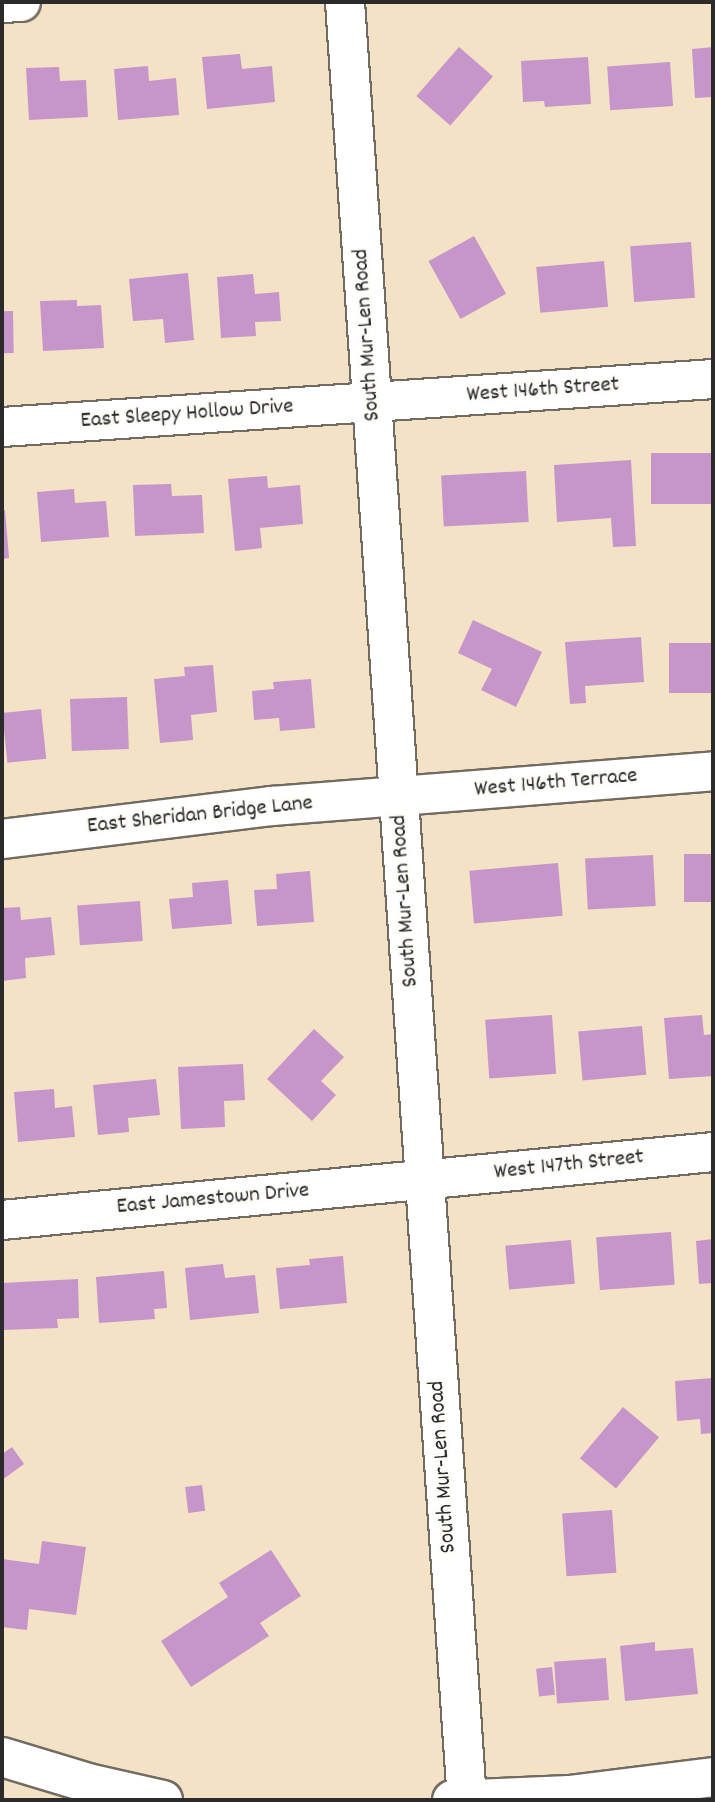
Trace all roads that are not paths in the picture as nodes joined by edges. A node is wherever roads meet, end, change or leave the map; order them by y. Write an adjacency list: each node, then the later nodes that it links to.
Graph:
1 (22, 2): 3 (street)
2 (345, 2): 5 (street, South Mur-Len Road)
3 (2, 3)
4 (713, 379): 5 (street, West 146th Street)
5 (372, 403): 6 (street, East Sleepy Hollow Drive); 8 (street, South Mur-Len Road)
6 (2, 427)
7 (713, 771): 8 (street, West 146th Terrace)
8 (399, 798): 9 (street, East Sheridan Bridge Lane); 11 (street, South Mur-Len Road)
9 (2, 839)
10 (713, 1152): 11 (street, West 147th Street)
11 (425, 1180): 12 (street, East Jamestown Drive); 16 (street, South Mur-Len Road)
12 (2, 1220)
13 (2, 1757): 15 (street)
14 (713, 1777): 16 (street)
15 (163, 1800)
16 (462, 1800)

